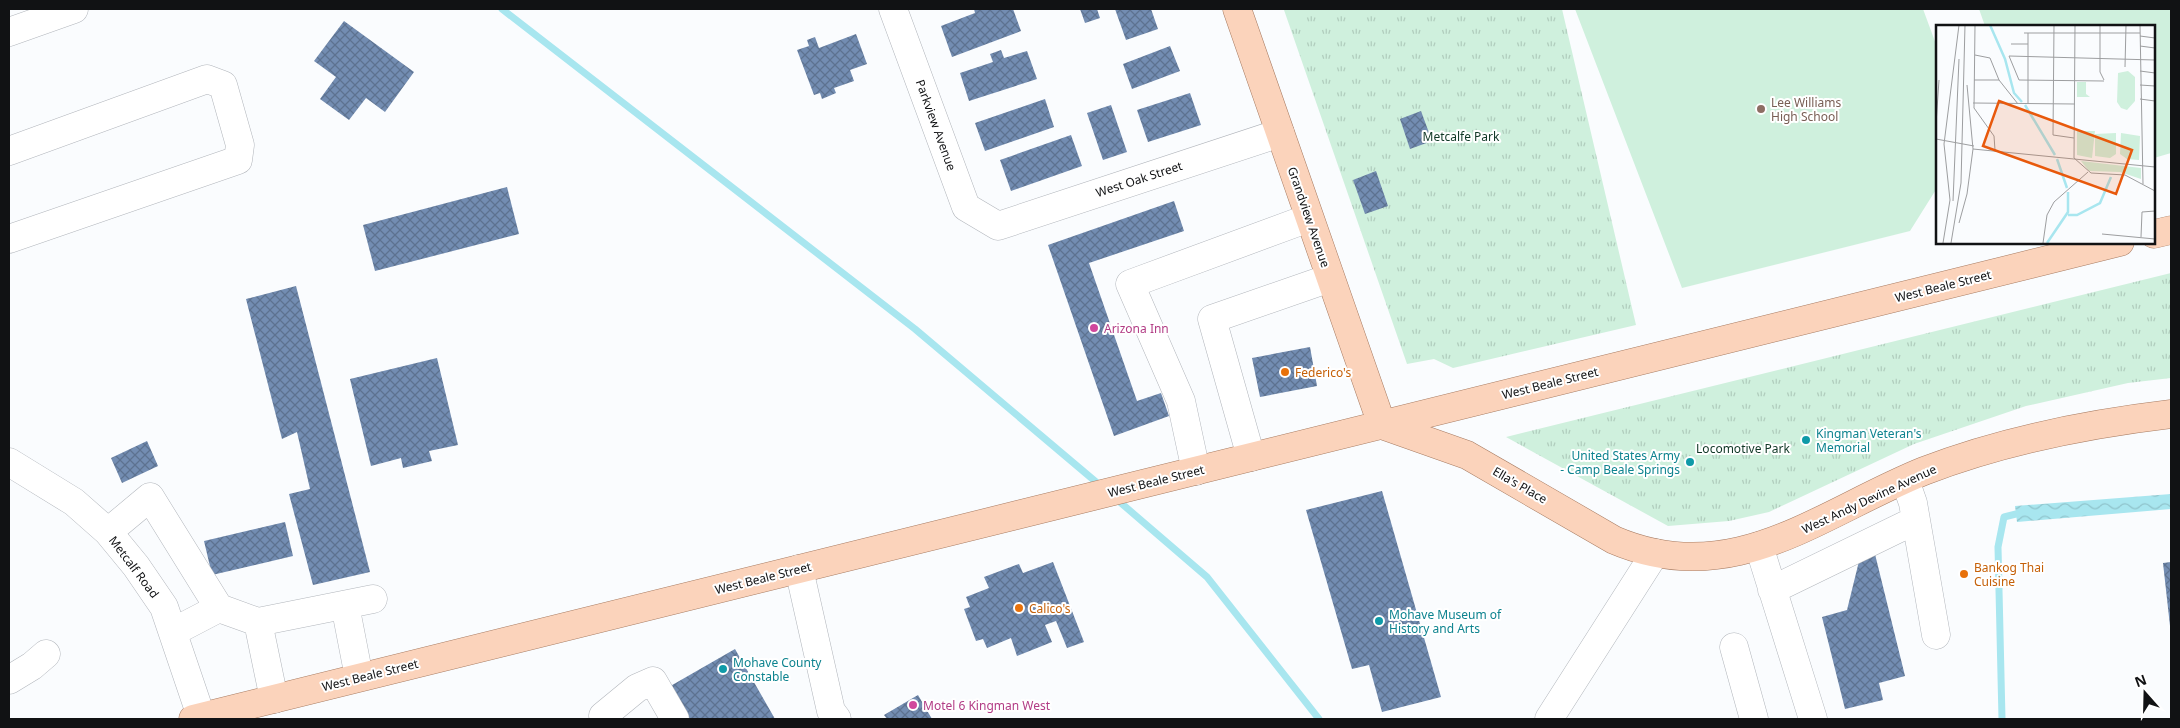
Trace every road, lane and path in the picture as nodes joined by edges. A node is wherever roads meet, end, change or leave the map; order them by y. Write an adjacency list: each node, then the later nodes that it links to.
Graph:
1 (74, 9): 4 (street)
2 (893, 9): 8 (street, Parkview Avenue)
3 (1236, 9): 5 (main road, Grandview Avenue)
4 (9, 32)
5 (1280, 133): 7 (main road, Grandview Avenue); 8 (street, West Oak Street)
6 (9, 152): 11 (street)
7 (1309, 218): 13 (main road, Grandview Avenue); 18 (street)
8 (998, 226)
9 (2171, 230): 10 (main road)
10 (2155, 234)
11 (9, 240)
12 (2112, 244): 15 (main road, West Beale Street)
13 (1330, 278): 15 (main road, Grandview Avenue); 16 (street)
14 (2171, 414): 19 (main road, West Andy Devine Avenue)
15 (1382, 425): 16 (main road, West Beale Street); 23 (main road, Ella's Place)
16 (1251, 457): 18 (main road, West Beale Street)
17 (9, 462): 21 (street, Metcalf Road)
18 (1184, 474): 24 (main road, West Beale Street)
19 (1905, 480): 20 (street); 22 (main road, West Andy Devine Avenue)
20 (1916, 520): 25 (street); 31 (street)
21 (108, 532): 28 (street); 30 (street, Metcalf Road)
22 (1759, 546): 23 (main road, West Andy Devine Avenue); 25 (street)
23 (1655, 553): 41 (street)
24 (799, 569): 34 (main road, West Beale Street); 40 (street)
25 (1772, 590): 43 (street)
26 (373, 599): 27 (street)
27 (345, 605): 29 (street); 34 (street)
28 (219, 608): 29 (street); 30 (street)
29 (258, 622): 36 (street)
30 (173, 632): 38 (street, Metcalf Road)
31 (1936, 635)
32 (1734, 647): 42 (street)
33 (46, 654): 35 (street)
34 (359, 678): 36 (main road, West Beale Street)
35 (9, 680)
36 (274, 699): 38 (main road, West Beale Street)
37 (603, 716): 39 (street)
38 (199, 719)
39 (675, 719)
40 (836, 719)
41 (1548, 719)
42 (1754, 719)
43 (1813, 719)

